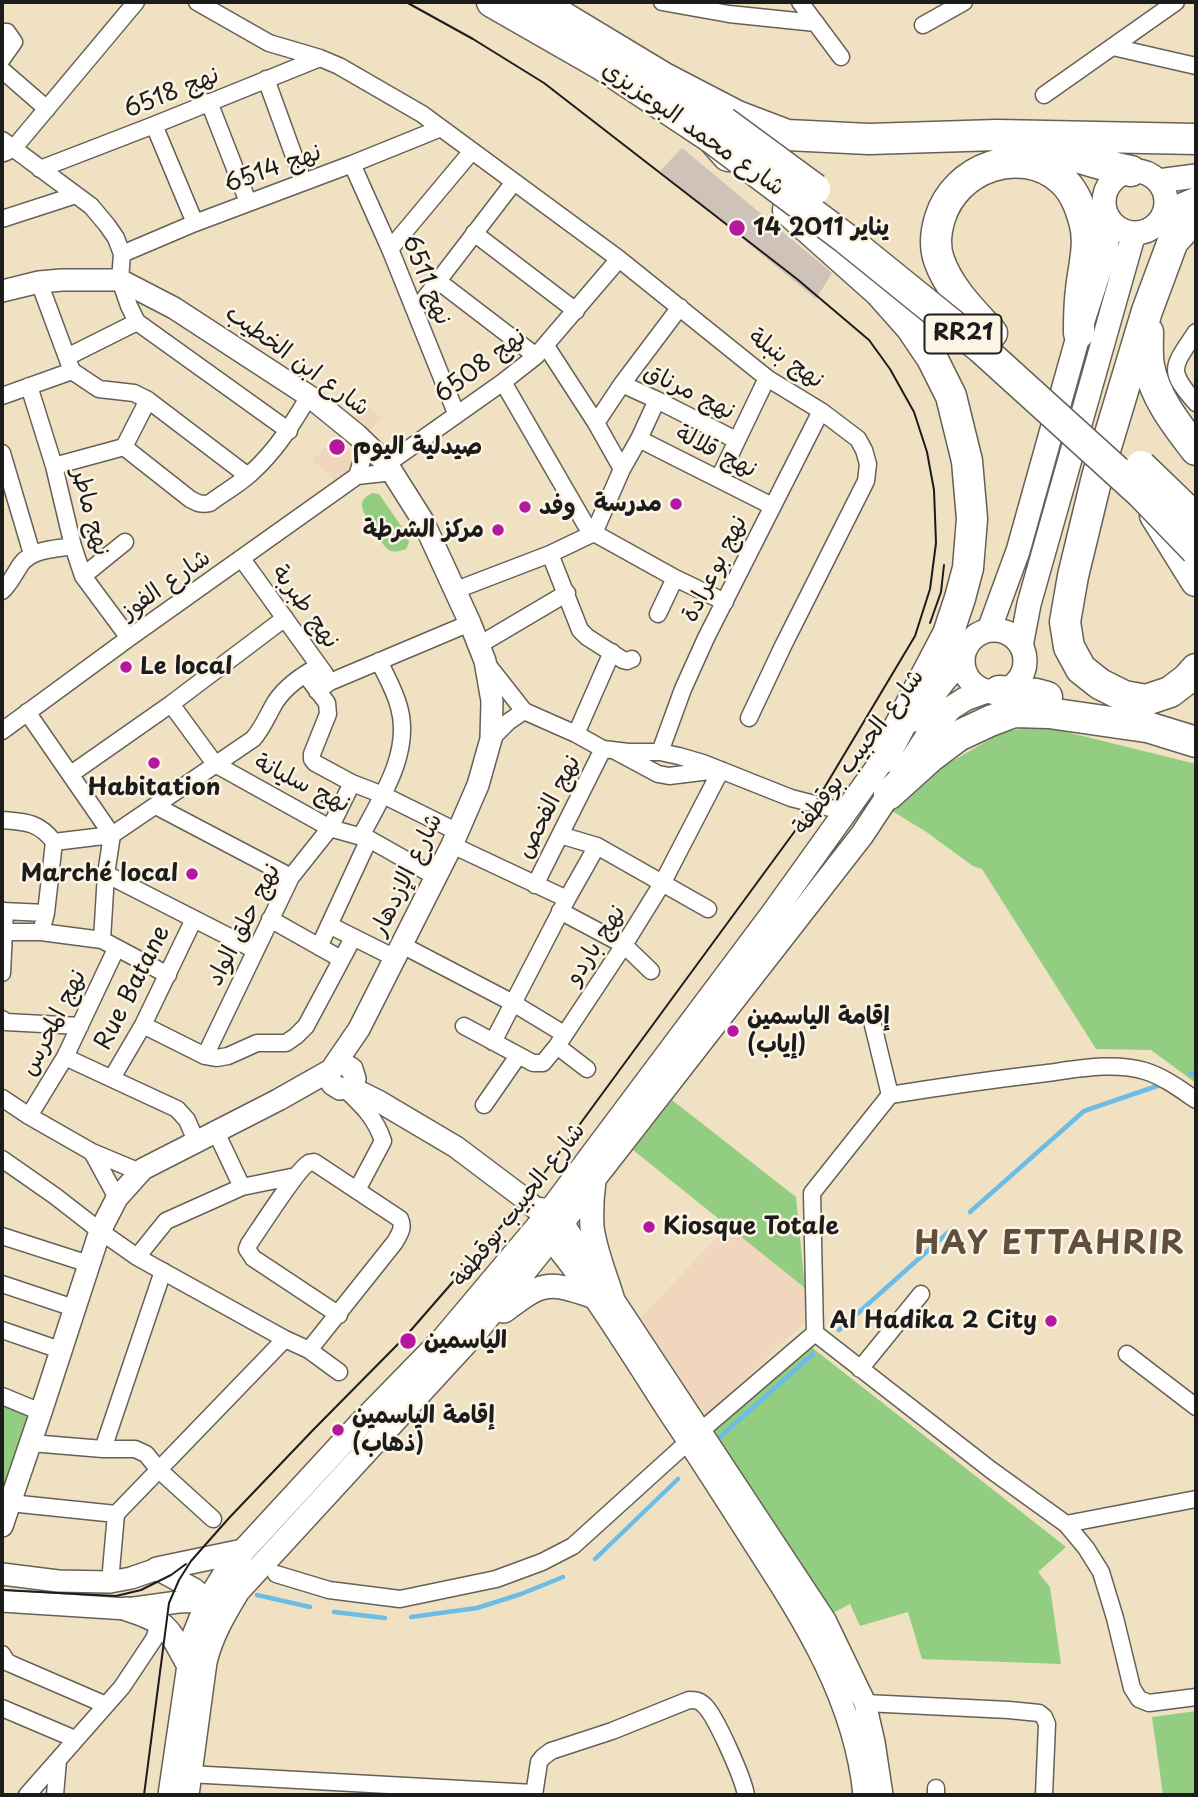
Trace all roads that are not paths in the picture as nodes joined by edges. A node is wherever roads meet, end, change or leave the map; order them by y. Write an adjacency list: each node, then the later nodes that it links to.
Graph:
1 (136, 2): 22 (street)
2 (197, 2): 14 (street, نهج بنبلة)
3 (492, 2): 25 (highway, شارع محمد البوعزيزي / RR21)
4 (538, 2): 18 (highway, شارع محمد البوعزيزي / RR21)
5 (662, 2): 9 (street)
6 (800, 2): 9 (street)
7 (964, 2): 10 (street)
8 (1176, 2): 12 (street)
9 (816, 23): 13 (street)
10 (923, 25)
11 (2, 32): 15 (street)
12 (1113, 47): 16 (street); 20 (street)
13 (841, 57)
14 (320, 58): 19 (street, نهج 6518); 24 (street, نهج بنبلة)
15 (2, 59)
16 (1196, 66)
17 (2, 70): 22 (street)
18 (664, 78): 25 (highway, شارع محمد البوعزيزي / RR21); 26 (highway)
19 (266, 79): 21 (street, نهج 6518); 34 (street)
20 (1044, 95)
21 (209, 102): 23 (street, نهج 6518); 38 (street)
22 (47, 109): 28 (street)
23 (154, 125): 31 (street, نهج 6518); 43 (street)
24 (442, 128): 29 (street, نهج بنبلة); 30 (street, نهج 6514)
25 (718, 130): 59 (highway, شارع محمد البوعزيزي / RR21, bridge); 89 (highway, شارع محمد البوعزيزي / RR21, bridge); 135 (highway)
26 (997, 135): 27 (highway); 32 (highway)
27 (1196, 139)
28 (6, 148): 31 (street)
29 (472, 151): 35 (street, نهج بنبلة); 46 (street)
30 (352, 164): 34 (street, نهج 6514); 46 (street, نهج 6511)
31 (40, 169): 36 (street)
32 (1144, 176): 33 (main road); 39 (main road); 42 (main road)
33 (1196, 176)
34 (303, 181): 38 (street, نهج 6514)
35 (514, 182): 44 (street); 48 (street, نهج بنبلة)
36 (76, 195): 41 (street); 47 (street)
37 (1196, 200): 39 (main road)
38 (248, 202): 43 (street, نهج 6514)
39 (1165, 212): 45 (main road)
40 (1196, 217): 56 (highway)
41 (2, 219)
42 (1110, 220): 45 (main road); 60 (main road)
43 (195, 222): 47 (street, نهج 6514)
44 (474, 233): 50 (street); 55 (street)
45 (1134, 233): 113 (main road)
46 (390, 249): 54 (street, نهج 6511)
47 (122, 254): 49 (street)
48 (619, 259): 53 (street, نهج بنبلة); 55 (street, نهج 6508)
49 (120, 280): 51 (street, شارع ابن الخطيب); 57 (street); 68 (street, شارع ابن الخطيب)
50 (438, 281): 54 (street); 61 (street)
51 (38, 282): 52 (street, شارع ابن الخطيب); 62 (street)
52 (2, 291)
53 (680, 307): 63 (street, نهج بنبلة); 65 (street)
54 (415, 311): 73 (street, نهج 6511)
55 (576, 311): 61 (street, نهج 6508)
56 (1147, 311): 75 (highway); 119 (highway)
57 (138, 322): 62 (street); 76 (street)
58 (1196, 332): 71 (street)
59 (992, 333): 60 (highway); 93 (highway, شارع محمد البوعزيزي / RR21, bridge)
60 (1079, 333): 111 (main road)
61 (541, 351): 64 (street, نهج 6508); 74 (street)
62 (69, 364): 66 (street); 69 (street)
63 (767, 378): 72 (street, نهج بنبلة); 78 (street)
64 (503, 382): 73 (street, نهج 6508); 94 (street)
65 (622, 384): 70 (street, نهج مرناق); 74 (street)
66 (29, 386): 67 (street); 83 (street, نهج ماطر)
67 (2, 396)
68 (309, 396): 76 (street); 79 (street, شارع ابن الخطيب)
69 (148, 400): 80 (street); 86 (street)
70 (657, 400): 77 (street); 78 (street, نهج مرناق)
71 (1196, 403)
72 (821, 411): 91 (street, نهج بوعرادة); 127 (street, نهج بنبلة)
73 (456, 414): 84 (street, نهج 6508)
74 (596, 424): 85 (street)
75 (1187, 428): 81 (highway)
76 (289, 431): 86 (street)
77 (639, 439): 85 (street); 88 (street, نهج قلالة)
78 (736, 440): 88 (street)
79 (367, 445): 84 (street, شارع ابن الخطيب); 87 (street)
80 (124, 447): 83 (street); 86 (street)
81 (1196, 450)
82 (2, 453): 90 (street)
83 (54, 467): 96 (street, نهج ماطر)
84 (390, 468): 87 (street, شارع الفوز); 105 (street, شارع ابن الخطيب)
85 (622, 469): 94 (street)
86 (248, 476)
87 (358, 477): 100 (street, شارع الفوز)
88 (719, 478): 91 (street, نهج قلالة)
89 (1142, 494): 97 (highway, شارع محمد البوعزيزي / RR21, bridge); 103 (highway)
90 (18, 505): 92 (street); 98 (street)
91 (772, 506): 107 (street, نهج بوعرادة)
92 (2, 510)
93 (1196, 519)
94 (592, 534): 99 (street); 102 (street)
95 (125, 542): 101 (street)
96 (73, 546): 98 (street); 101 (street, نهج ماطر)
97 (1196, 550)
98 (32, 554): 104 (street)
99 (550, 554): 105 (street); 106 (street)
100 (242, 559): 109 (street, نهج طبربة); 112 (street, شارع الفوز)
101 (83, 576): 112 (street, نهج ماطر)
102 (675, 578): 107 (street); 108 (street)
103 (1196, 581)
104 (3, 588)
105 (456, 590): 110 (street, شارع ابن الخطيب)
106 (567, 593): 114 (street); 115 (street)
107 (725, 602): 134 (street, نهج بوعرادة)
108 (658, 614)
109 (285, 618): 120 (street, نهج طبربة); 124 (street)
110 (470, 623): 115 (street, شارع ابن الخطيب); 118 (street)
111 (989, 630): 113 (main road); 117 (main road)
112 (129, 638): 126 (street, شارع الفوز)
113 (1021, 646): 122 (main road)
114 (612, 652): 116 (street); 130 (street)
115 (482, 653): 123 (street, شارع ابن الخطيب); 125 (street, شارع ابن الخطيب)
116 (632, 659)
117 (963, 659): 122 (main road); 135 (main road, شارع الحبيب بوقطفة)
118 (379, 661): 121 (street); 141 (street)
119 (1196, 669)
120 (312, 670): 121 (street, نهج طبربة); 136 (street)
121 (324, 686): 139 (street, نهج طبربة)
122 (993, 691): 128 (highway); 140 (main road, شارع الحبيب بوقطفة)
123 (492, 701): 131 (street, شارع الإزدهار)
124 (171, 704): 136 (street, نهج سليانة); 138 (street)
125 (524, 711): 130 (street, شارع ابن الخطيب); 131 (street)
126 (27, 712): 129 (street, شارع الفوز); 138 (street)
127 (749, 718)
128 (1146, 727): 132 (highway); 140 (highway)
129 (2, 731)
130 (576, 734): 133 (street, شارع ابن الخطيب)
131 (491, 739): 149 (street, شارع الإزدهار)
132 (1196, 741)
133 (609, 750): 134 (street, شارع ابن الخطيب); 137 (street); 147 (street, نهج الفحص)
134 (660, 752): 137 (street, شارع ابن الخطيب)
135 (883, 758): 143 (main road, شارع الحبيب بوقطفة)
136 (215, 764): 142 (street); 145 (street, نهج سليانة)
137 (721, 770): 143 (street, شارع ابن الخطيب); 155 (street, نهج باردو)
138 (71, 774): 146 (street)
139 (352, 783): 141 (street, نهج طبربة); 145 (street, نهج حلق الواد)
140 (889, 794): 202 (main road, شارع الحبيب بوقطفة)
141 (383, 795): 148 (street); 149 (street, نهج طبربة)
142 (156, 806): 146 (street); 153 (street)
143 (846, 812): 206 (main road, شارع الحبيب بوقطفة)
144 (2, 820): 150 (street)
145 (330, 828): 148 (street, نهج سليانة); 153 (street, نهج حلق الواد)
146 (112, 835): 150 (street); 152 (street)
147 (559, 835): 151 (street); 156 (street, نهج الفحص)
148 (365, 838): 154 (street, نهج سليانة); 163 (street)
149 (455, 839): 154 (street, شارع الإزدهار); 156 (street, نهج طبربة)
150 (54, 842): 160 (street)
151 (597, 846): 155 (street); 157 (street)
152 (106, 874): 161 (street); 167 (street)
153 (291, 877): 162 (street, نهج حلق الواد)
154 (436, 877): 172 (street, شارع الإزدهار)
155 (663, 883): 158 (street); 168 (street, نهج باردو)
156 (535, 885): 157 (street, نهج طبربة)
157 (563, 905): 168 (street, نهج طبربة); 177 (street)
158 (708, 909)
159 (4, 911): 160 (street); 164 (street)
160 (46, 913): 165 (street)
161 (194, 919): 171 (street); 176 (street, Rue Batane)
162 (270, 919): 169 (street); 171 (street, نهج حلق الواد)
163 (329, 925): 166 (street); 169 (street)
164 (4, 932): 165 (street); 175 (street)
165 (41, 932): 167 (street)
166 (353, 938): 172 (street); 173 (street)
167 (102, 940): 170 (street)
168 (624, 945): 174 (street, نهج طبربة); 183 (street, نهج باردو)
169 (319, 947): 173 (street)
170 (116, 949): 176 (street); 181 (street, نهج المحرس)
171 (255, 950): 185 (street, نهج حلق الواد)
172 (399, 952): 177 (street); 189 (street, شارع الإزدهار)
173 (341, 959): 185 (street)
174 (651, 971)
175 (2, 973)
176 (168, 975): 180 (street, Rue Batane)
177 (513, 1003): 183 (street); 184 (street)
178 (871, 1017): 191 (street)
179 (2, 1019): 181 (street)
180 (143, 1025): 185 (street); 190 (street, Rue Batane)
181 (80, 1026): 187 (street, نهج المحرس)
182 (464, 1026): 184 (street, نهج باردو)
183 (561, 1040): 186 (street, نهج باردو); 188 (street)
184 (493, 1042): 186 (street, نهج باردو)
185 (205, 1056)
186 (518, 1056): 194 (street)
187 (65, 1057): 190 (street); 195 (street, نهج المحرس)
188 (587, 1069)
189 (343, 1077): 196 (street); 204 (street); 206 (street)
190 (112, 1079): 197 (street)
191 (890, 1095): 193 (street); 219 (street)
192 (2, 1098): 195 (street)
193 (1196, 1100)
194 (484, 1105)
195 (29, 1116): 198 (street)
196 (216, 1132): 197 (street); 203 (street)
197 (196, 1141): 200 (street)
198 (92, 1152): 200 (street); 205 (street)
199 (2, 1159): 207 (street)
200 (140, 1172): 205 (street)
201 (296, 1176): 203 (street); 204 (street); 216 (street)
202 (594, 1179): 206 (main road, شارع الحبيب بوقطفة); 214 (main road)
203 (242, 1187): 209 (street)
204 (357, 1191): 216 (street)
205 (117, 1198): 207 (street)
206 (548, 1221): 214 (street); 218 (main road, شارع الحبيب بوقطفة); 238 (main road, شارع الحبيب بوقطفة)
207 (100, 1231): 209 (street); 210 (street)
208 (2, 1236): 210 (street)
209 (137, 1257): 211 (street)
210 (89, 1264): 215 (street)
211 (163, 1271): 220 (street); 231 (street)
212 (2, 1284): 215 (street)
213 (921, 1294): 224 (street)
214 (602, 1296): 218 (main road); 229 (street)
215 (74, 1308): 221 (street)
216 (339, 1315): 222 (street)
217 (2, 1330): 221 (street)
218 (476, 1332): 243 (main road, شارع الحبيب بوقطفة)
219 (815, 1333): 224 (street); 229 (street)
220 (285, 1339): 222 (street); 232 (street)
221 (60, 1350): 228 (street)
222 (309, 1350): 225 (street)
223 (1127, 1354): 227 (street)
224 (860, 1369): 237 (street)
225 (339, 1372)
226 (2, 1399): 228 (street)
227 (1196, 1407)
228 (41, 1412): 230 (street)
229 (695, 1436): 241 (street); 252 (street); 263 (street)
230 (31, 1443): 231 (street); 234 (street)
231 (103, 1449): 232 (street)
232 (159, 1471): 235 (street); 236 (street)
233 (1196, 1499): 237 (street)
234 (5, 1513): 235 (street)
235 (116, 1514): 242 (street)
236 (213, 1519)
237 (1066, 1524): 251 (street)
238 (243, 1551): 239 (main road); 245 (main road, شارع الحبيب بوقطفة)
239 (158, 1569): 242 (street); 245 (street)
240 (2, 1574): 242 (street)
241 (276, 1574)
242 (110, 1582)
243 (237, 1591): 245 (main road); 248 (main road, شارع الحبيب بوقطفة)
244 (2, 1601): 246 (street)
245 (208, 1601): 246 (street); 248 (main road); 250 (main road, شارع الحبيب بوقطفة)
246 (127, 1609): 247 (main road)
247 (160, 1622): 250 (main road); 253 (street)
248 (216, 1628): 257 (main road, شارع الحبيب بوقطفة)
249 (2, 1654): 253 (street)
250 (188, 1664): 261 (main road, شارع الحبيب بوقطفة)
251 (1196, 1697)
252 (865, 1703): 264 (street); 265 (street)
253 (106, 1705): 255 (street)
254 (2, 1708): 255 (street)
255 (75, 1739): 256 (street)
256 (58, 1760): 259 (street); 260 (street)
257 (188, 1785): 258 (street)
258 (533, 1794): 262 (street)
259 (27, 1795)
260 (55, 1795)
261 (170, 1795)
262 (746, 1795)
263 (864, 1795)
264 (882, 1795)
265 (1044, 1795)

